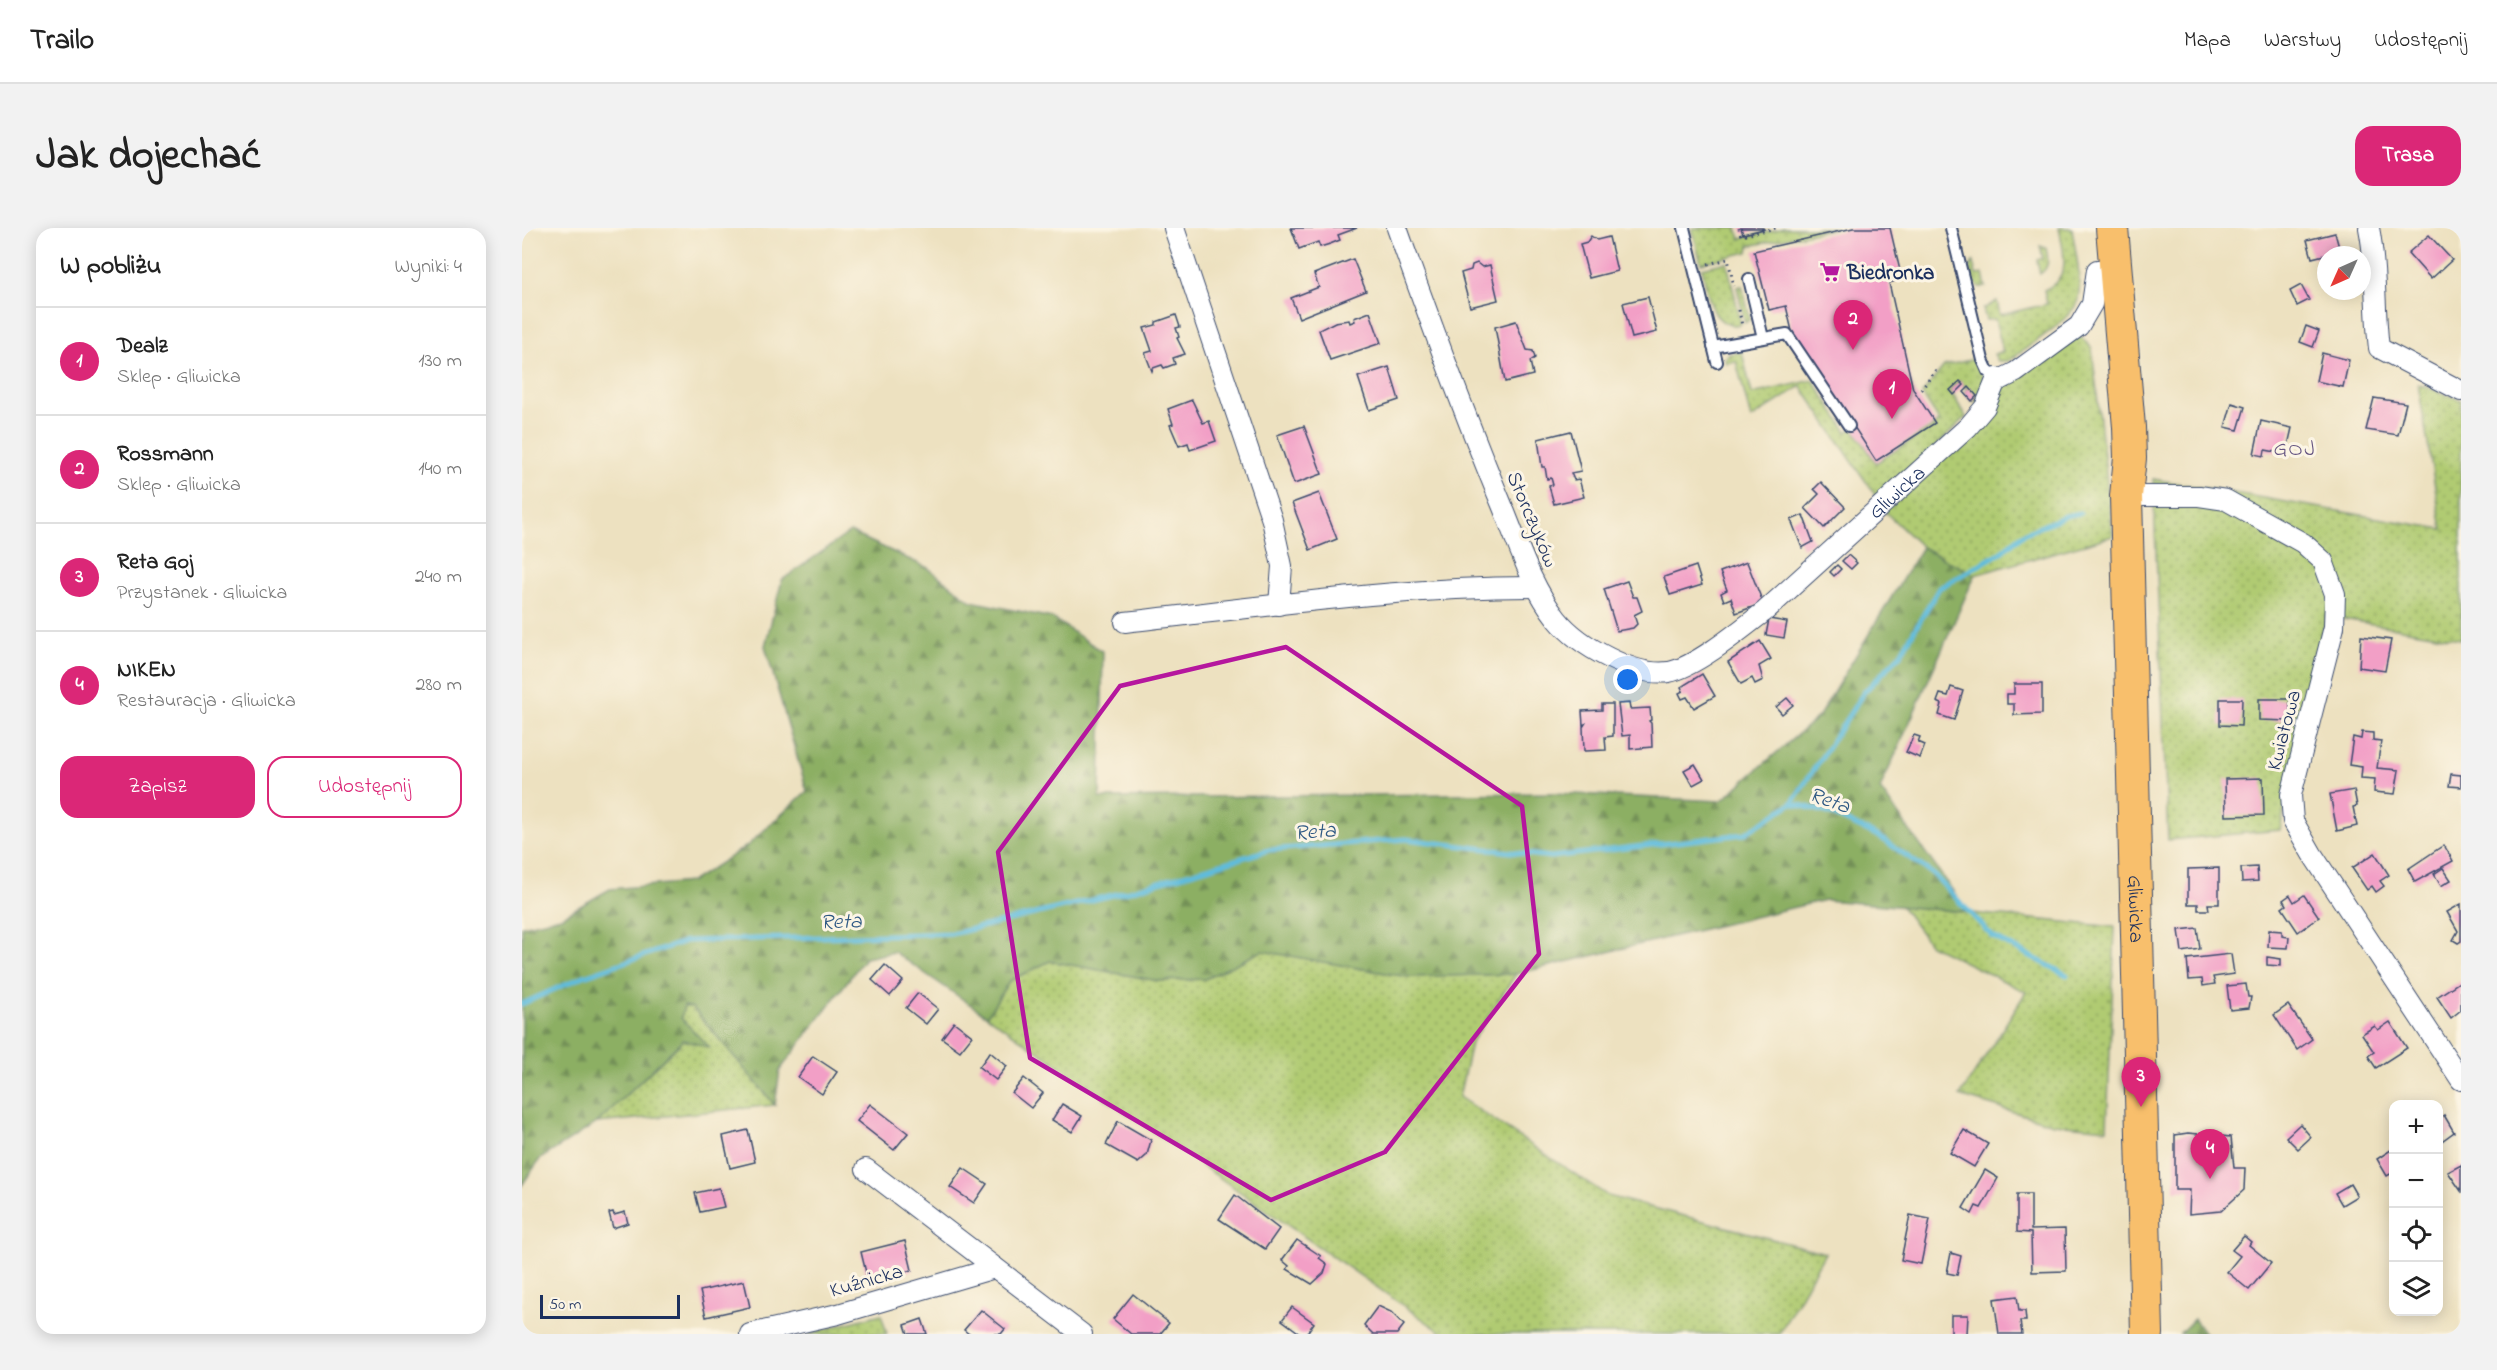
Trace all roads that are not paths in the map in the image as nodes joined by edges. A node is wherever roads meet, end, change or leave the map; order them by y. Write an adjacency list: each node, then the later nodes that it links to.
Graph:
1 (1174, 228): 18 (street)
2 (1397, 228): 17 (street, Storczyków)
3 (1684, 228): 11 (lane)
4 (1951, 228): 13 (lane)
5 (2090, 228): 8 (main road, Gliwicka)
6 (2112, 228): 16 (main road, Gliwicka)
7 (2369, 228): 14 (street)
8 (2097, 270): 13 (street, Gliwicka); 16 (main road, Gliwicka)
9 (1749, 279): 10 (lane)
10 (1763, 338): 11 (lane); 15 (lane)
11 (1713, 346): 12 (lane)
12 (1717, 362)
13 (1997, 378): 17 (street, Gliwicka)
14 (2461, 390)
15 (1849, 426)
16 (2126, 491): 20 (street, Kwiatowa); 25 (main road, Gliwicka)
17 (1536, 587): 18 (street, Storczyków)
18 (1280, 604): 19 (street, Storczyków)
19 (1125, 622)
20 (2461, 1080)
21 (866, 1169): 22 (street)
22 (995, 1268): 23 (street, Kuźnicka); 24 (street)
23 (750, 1334)
24 (1082, 1334)
25 (2147, 1334)

